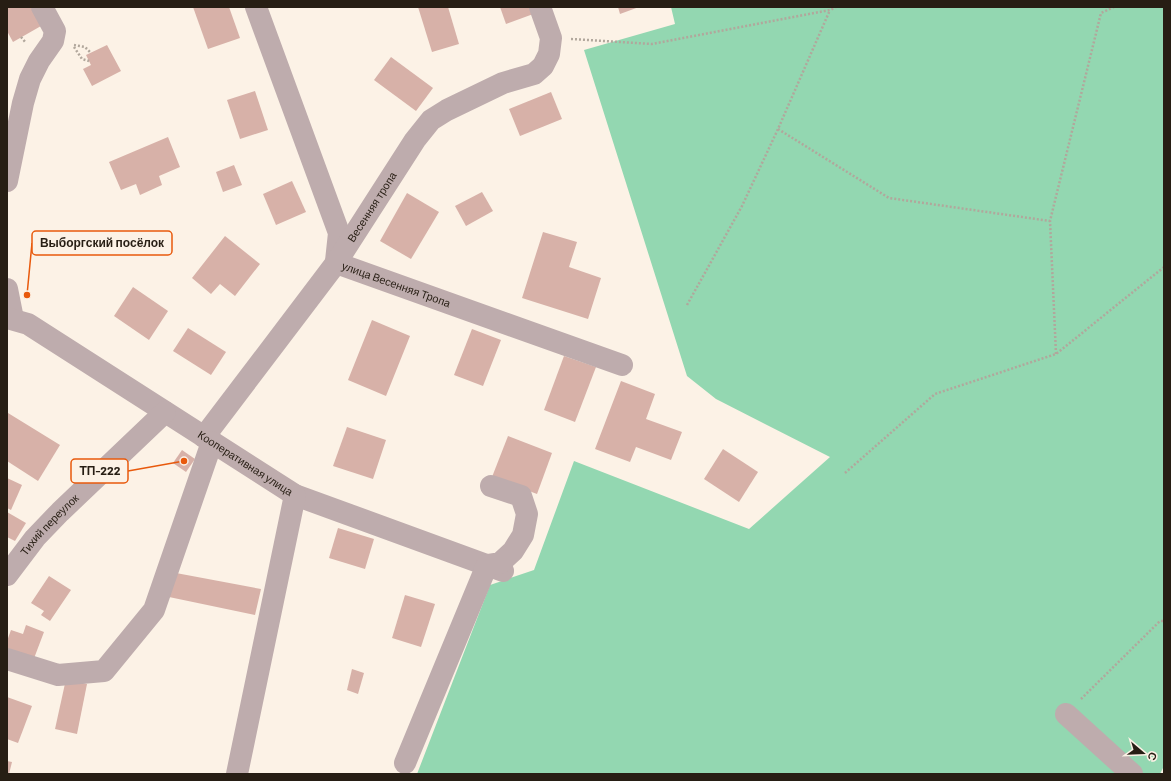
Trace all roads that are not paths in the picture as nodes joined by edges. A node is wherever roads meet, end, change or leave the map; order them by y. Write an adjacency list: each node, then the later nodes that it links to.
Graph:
1 (42, 7): 4 (street)
2 (256, 7): 5 (street, улица Весенняя Тропа)
3 (540, 7): 5 (street, Весенняя тропа)
4 (7, 182)
5 (336, 263): 8 (street, улица Весенняя Тропа); 10 (street, Весенняя тропа)
6 (7, 293): 7 (street)
7 (10, 319): 9 (street, Кооперативная улица)
8 (622, 365)
9 (165, 412): 10 (street, Кооперативная улица); 14 (street, Тихий переулок)
10 (208, 440): 12 (street, Кооперативная улица); 15 (street, Весенняя тропа)
11 (491, 486): 13 (street)
12 (295, 495): 13 (street, Кооперативная улица); 18 (street)
13 (495, 568): 17 (street)
14 (7, 575)
15 (7, 659)
16 (1066, 714): 19 (street)
17 (405, 763)
18 (236, 774)
19 (1132, 774)

